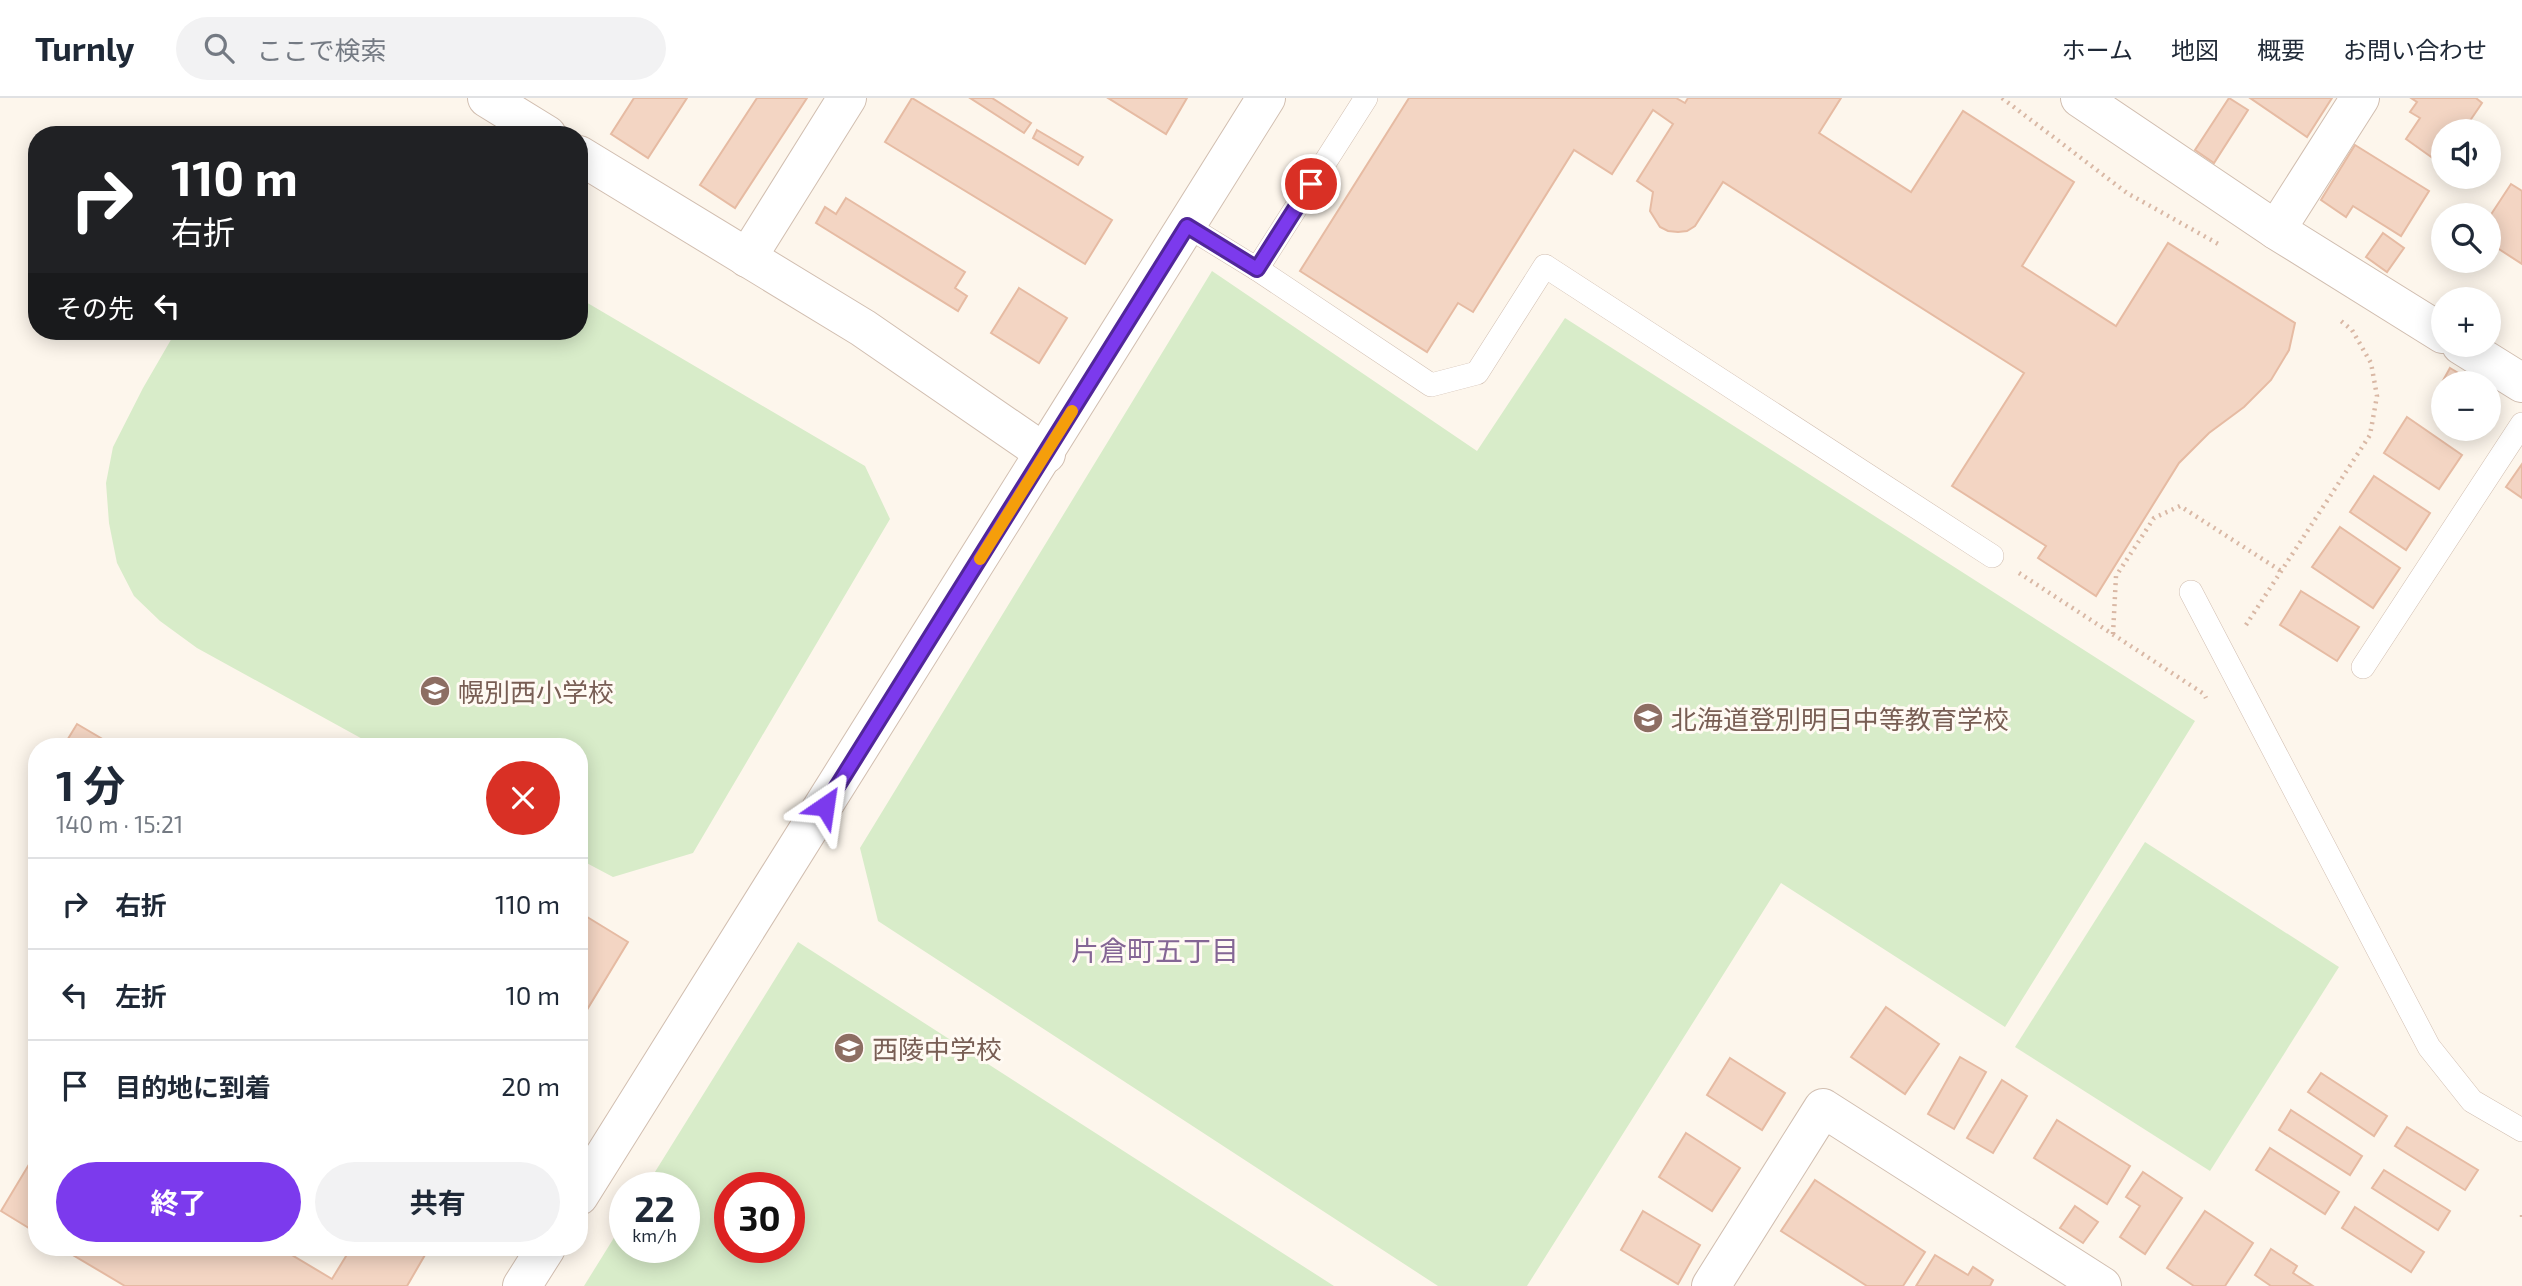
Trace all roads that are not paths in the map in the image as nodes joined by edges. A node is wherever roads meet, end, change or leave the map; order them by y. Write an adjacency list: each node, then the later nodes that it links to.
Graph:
1 (487, 98): 7 (street)
2 (847, 98): 11 (street)
3 (1266, 98): 9 (street)
4 (1366, 98): 12 (lane)
5 (2080, 98): 10 (street)
6 (2360, 98): 10 (street)
7 (532, 126)
8 (588, 161): 11 (street)
9 (1187, 226): 12 (lane); 17 (street)
10 (2276, 230): 13 (street)
11 (747, 258): 17 (street)
12 (1257, 269): 18 (lane)
13 (2431, 327)
14 (2480, 357): 15 (street)
15 (2522, 383)
16 (2522, 424): 20 (lane)
17 (1046, 454): 22 (street)
18 (1992, 556)
19 (2191, 592): 21 (lane)
20 (2362, 667)
21 (2522, 1130)
22 (588, 1182)
23 (541, 1256): 24 (street)
24 (522, 1286)
25 (1711, 1286): 26 (street)
26 (2102, 1286)

